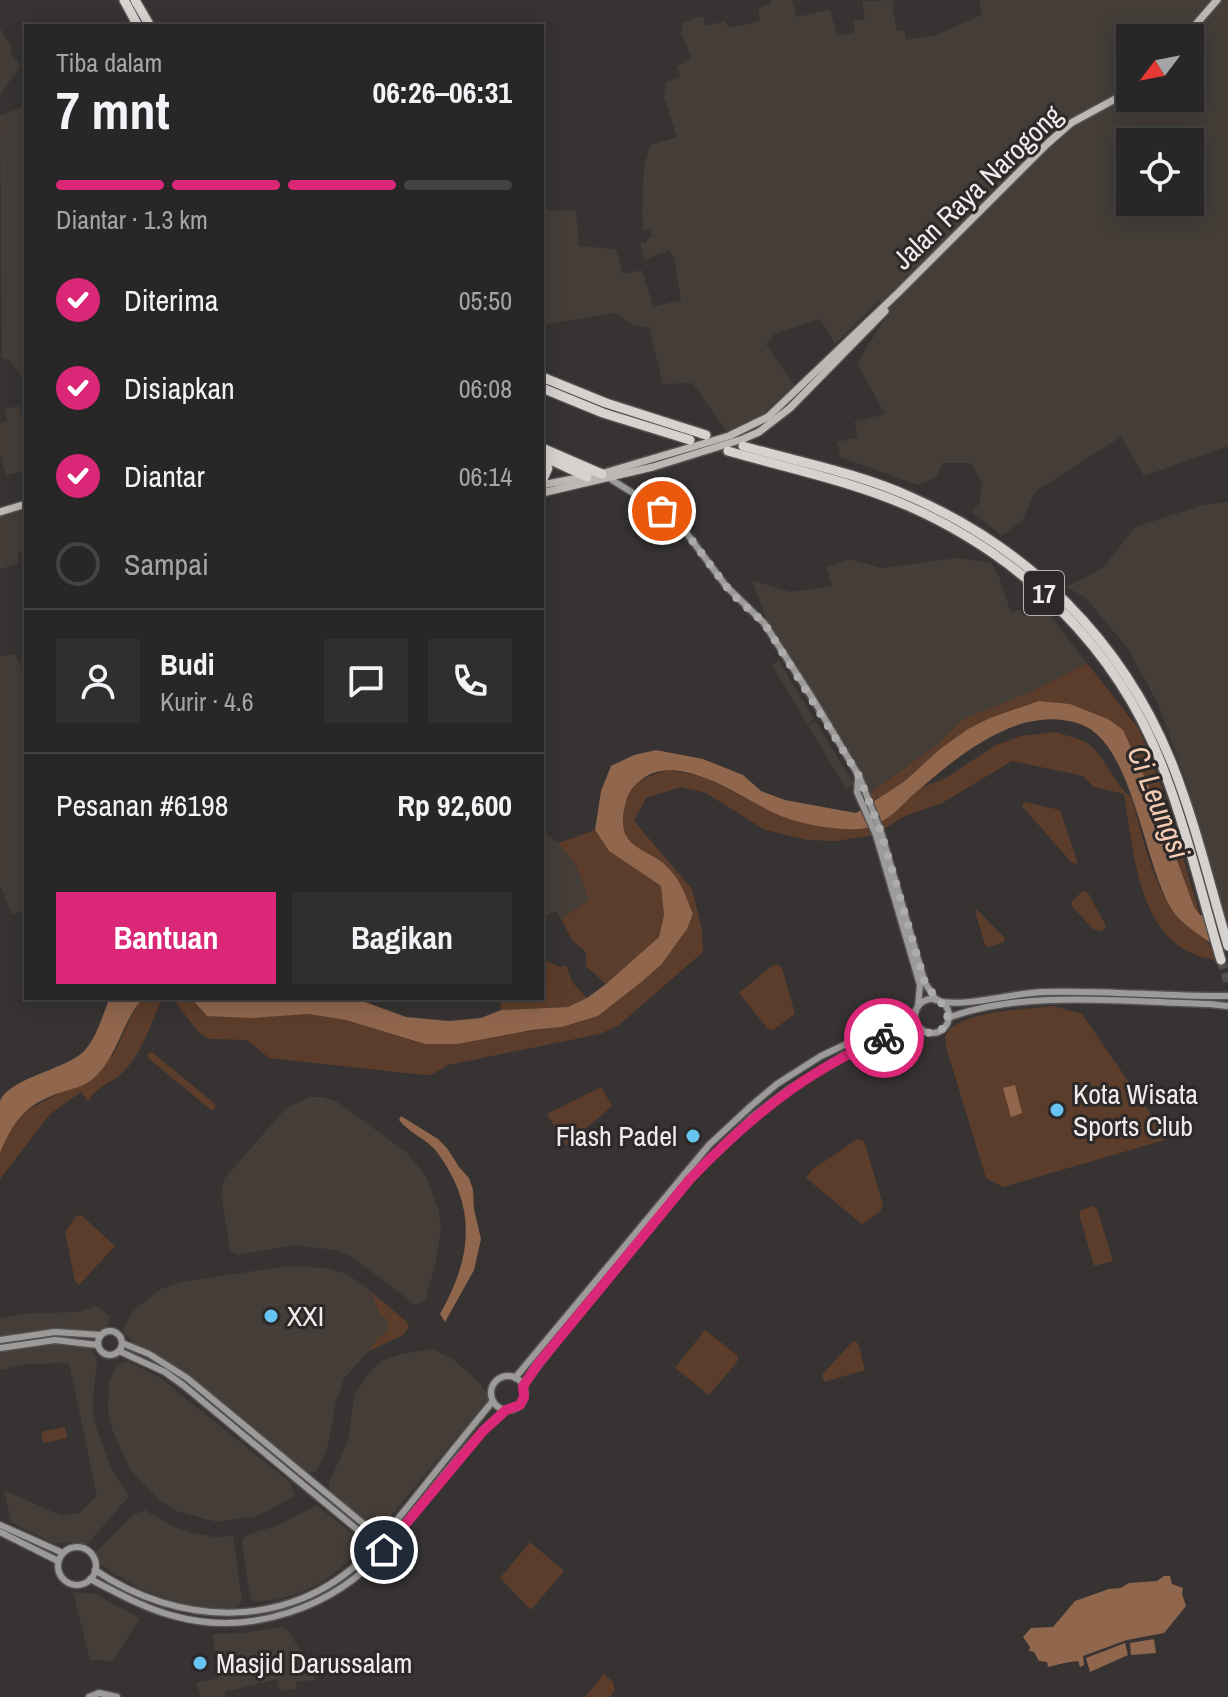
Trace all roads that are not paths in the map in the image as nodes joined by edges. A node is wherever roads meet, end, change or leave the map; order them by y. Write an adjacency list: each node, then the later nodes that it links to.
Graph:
1 (124, 0): 4 (highway)
2 (135, 0): 5 (highway)
3 (1217, 0): 6 (main road)
4 (136, 24)
5 (149, 24)
6 (1196, 24)
7 (1116, 98): 8 (main road, Jalan Raya Narogong)
8 (898, 293): 17 (main road, Jalan Raya Narogong); 18 (main road, Jalan Raya Narogong)
9 (544, 378): 11 (highway)
10 (544, 389): 12 (highway)
11 (706, 435)
12 (690, 440)
13 (743, 446): 27 (highway, 17)
14 (544, 449): 18 (highway)
15 (728, 451): 27 (highway, 17)
16 (544, 459): 20 (highway)
17 (653, 467): 18 (main road, Jalan Raya Narogong); 19 (main road)
18 (606, 478): 19 (main road); 20 (main road, Jalan Raya Narogong); 22 (main road); 23 (street)
19 (621, 478): 23 (street)
20 (588, 480): 21 (main road, Jalan Raya Narogong); 22 (main road, Jalan Raya Narogong)
21 (544, 483)
22 (545, 493)
23 (643, 499): 26 (street)
24 (24, 505): 25 (main road)
25 (0, 512)
26 (875, 826): 31 (street); 33 (street)
27 (1208, 897): 28 (highway, 17); 29 (highway, 17)
28 (1228, 946)
29 (1221, 960)
30 (1228, 996): 31 (street)
31 (938, 1001): 33 (street); 34 (street)
32 (1228, 1006): 34 (street)
33 (917, 1009): 35 (street); 36 (street)
34 (948, 1018): 35 (street)
35 (920, 1029): 37 (street)
36 (709, 1145): 37 (street); 45 (street)
37 (717, 1151): 38 (street)
38 (637, 1245): 39 (street); 46 (street)
39 (636, 1254)
40 (101, 1335): 41 (street); 42 (street); 43 (street)
41 (0, 1340)
42 (98, 1345): 43 (street); 44 (street)
43 (120, 1347): 48 (street)
44 (0, 1348)
45 (515, 1378): 46 (street); 47 (street)
46 (523, 1386): 49 (street)
47 (493, 1401): 49 (street); 61 (street)
48 (214, 1406): 48 (street)
49 (506, 1410): 52 (street)
50 (0, 1525): 54 (street)
51 (0, 1532): 55 (street)
52 (393, 1538): 53 (street); 59 (street)
53 (394, 1547)
54 (63, 1553): 55 (street); 56 (street)
55 (58, 1561): 57 (street)
56 (95, 1570): 57 (street); 66 (street)
57 (90, 1579): 67 (street)
58 (310, 1587): 61 (street)
59 (341, 1587): 60 (street); 67 (street)
60 (350, 1589)
61 (306, 1596): 62 (street)
62 (285, 1604): 65 (street); 67 (street)
63 (248, 1606): 65 (street)
64 (209, 1607): 66 (street)
65 (237, 1612): 66 (street)
66 (216, 1613)
67 (287, 1613)
68 (89, 1697): 69 (street)
69 (117, 1697)

